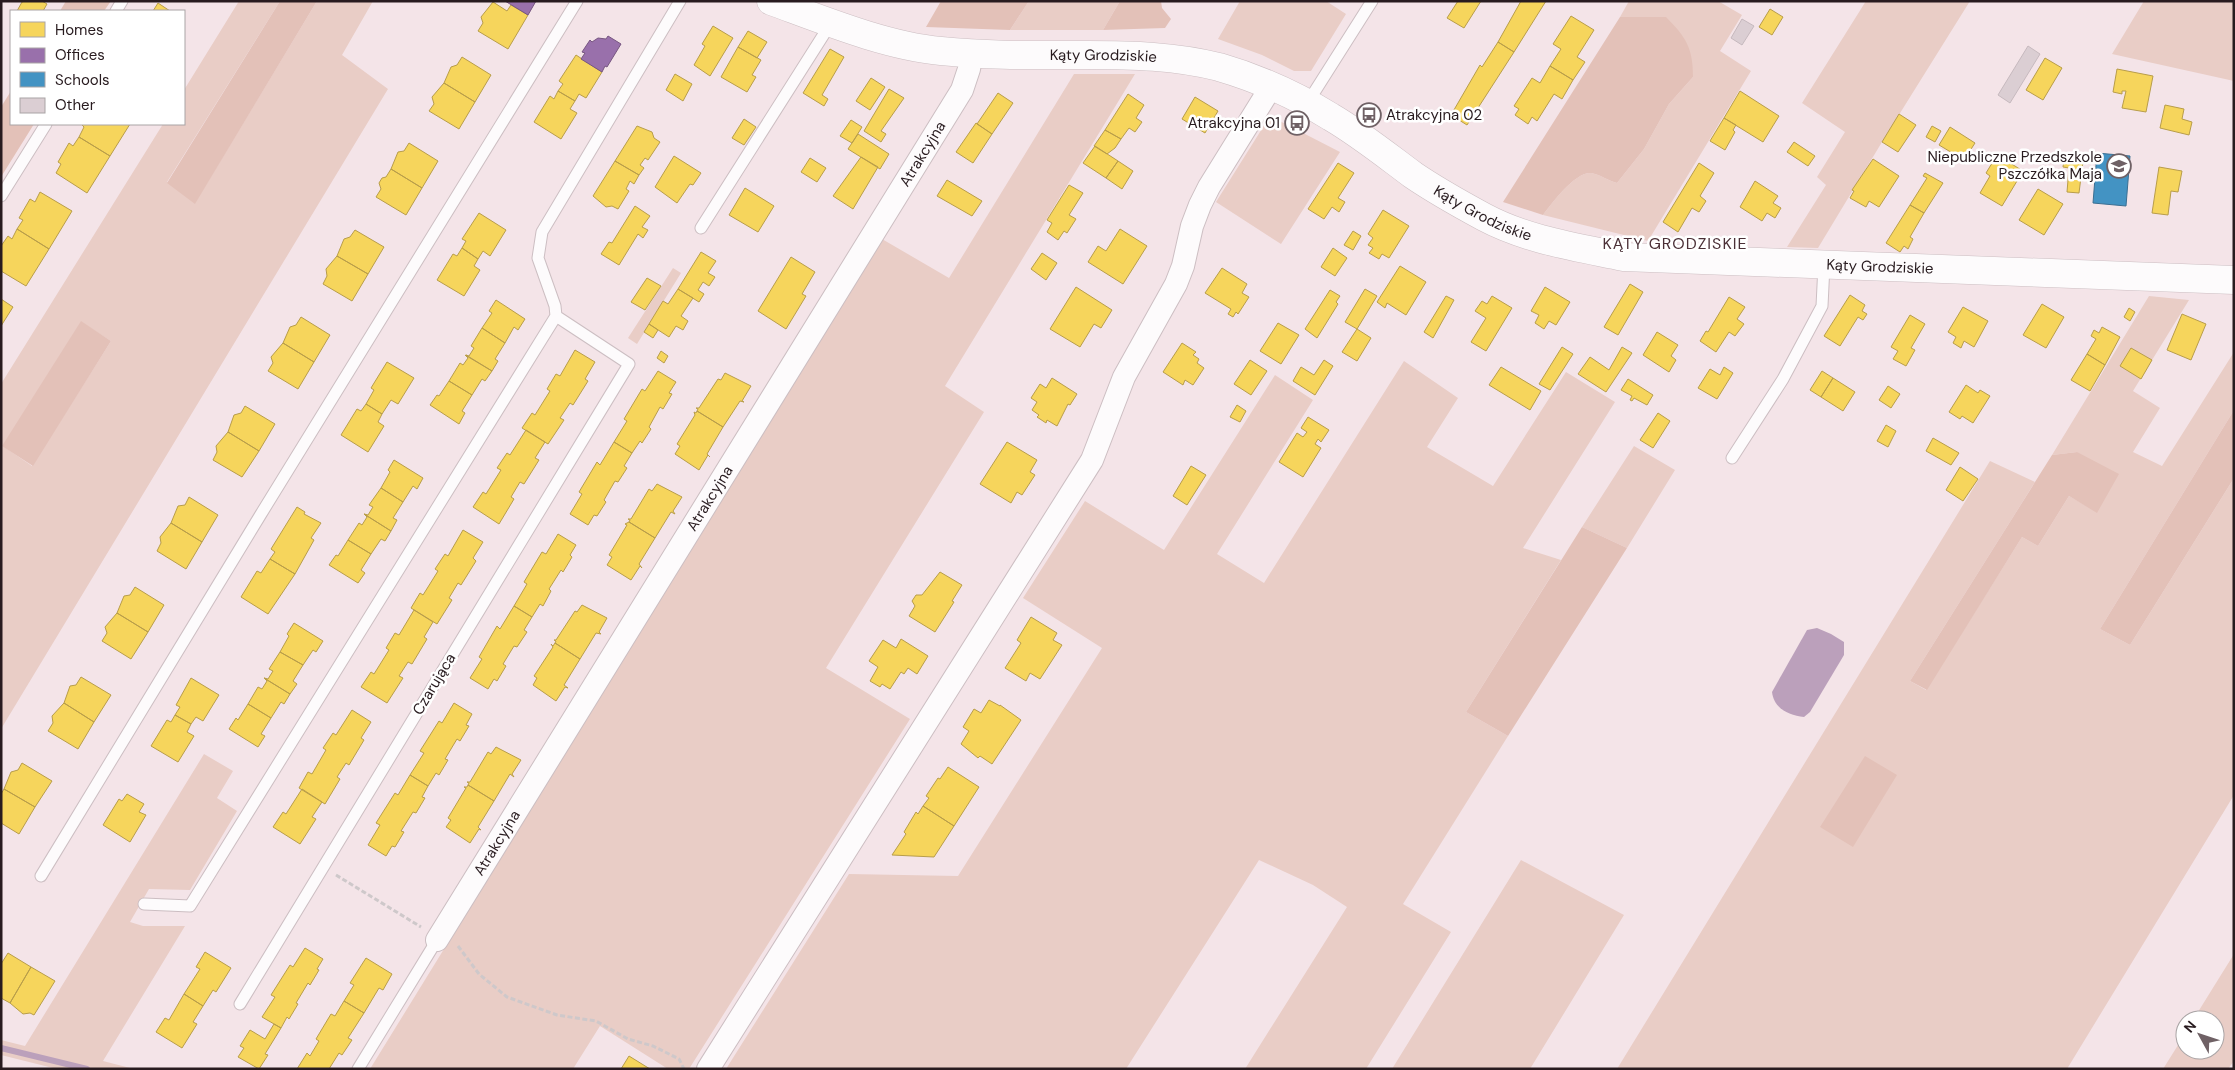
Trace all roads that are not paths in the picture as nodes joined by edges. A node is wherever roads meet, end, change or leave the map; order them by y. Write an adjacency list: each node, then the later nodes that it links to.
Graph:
1 (577, 1): 16 (lane)
2 (680, 1): 14 (lane)
3 (771, 1): 5 (street, Kąty Grodziskie)
4 (1372, 1): 8 (lane)
5 (831, 23): 6 (street, Kąty Grodziskie); 11 (lane)
6 (972, 53): 7 (street, Kąty Grodziskie); 18 (street, Atrakcyjna)
7 (1271, 86): 8 (street, Kąty Grodziskie); 21 (street)
8 (1306, 102): 12 (street, Kąty Grodziskie)
9 (45, 125): 10 (lane)
10 (1, 196)
11 (701, 228)
12 (1824, 264): 13 (street, Kąty Grodziskie); 15 (lane)
13 (2234, 280)
14 (556, 316): 17 (lane); 19 (lane, Czarująca)
15 (1732, 458)
16 (41, 876)
17 (144, 904)
18 (438, 938): 20 (lane)
19 (240, 1004)
20 (358, 1069)
21 (708, 1069)

